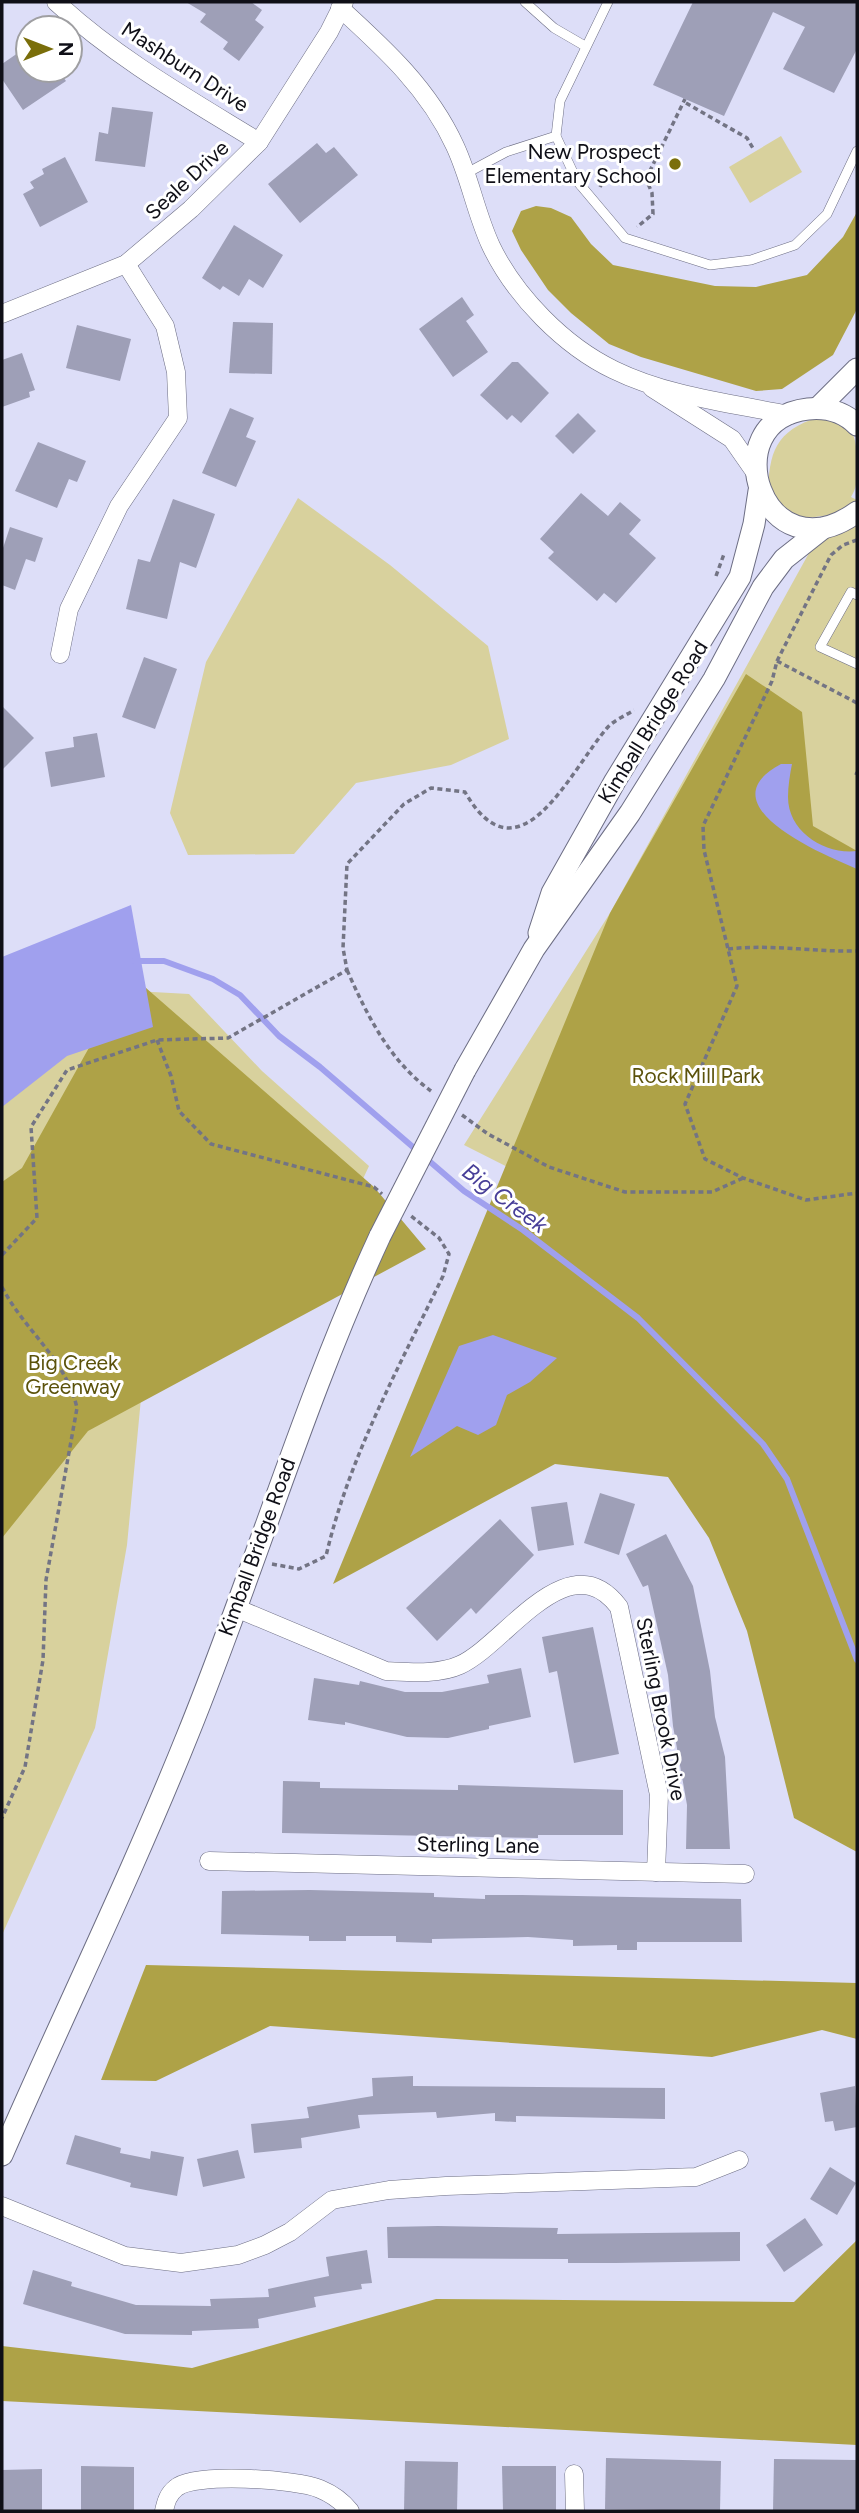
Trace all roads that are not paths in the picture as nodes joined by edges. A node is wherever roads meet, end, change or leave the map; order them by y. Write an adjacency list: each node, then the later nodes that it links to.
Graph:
1 (56, 2): 7 (street, Mashburn Drive)
2 (525, 2): 5 (lane)
3 (608, 2): 5 (lane)
4 (342, 5): 7 (street, Seale Drive); 9 (street)
5 (585, 46): 6 (lane)
6 (556, 136): 8 (lane); 9 (lane)
7 (259, 142): 10 (street, Seale Drive)
8 (857, 151)
9 (465, 174): 13 (street)
10 (126, 264): 11 (street, Seale Drive); 21 (street)
11 (2, 314)
12 (857, 369): 14 (street)
13 (646, 384): 15 (street); 17 (street)
14 (818, 408): 15 (street); 16 (street)
15 (789, 415): 17 (street, Kimball Bridge Road)
16 (857, 425)
17 (757, 481): 19 (street); 23 (street, Kimball Bridge Road)
18 (855, 516): 19 (street, Kimball Bridge Road)
19 (822, 529): 23 (street, Kimball Bridge Road)
20 (857, 595): 22 (lane)
21 (60, 654)
22 (857, 664)
23 (534, 949): 24 (street, Kimball Bridge Road, bridge)
24 (236, 1608): 26 (street, Sterling Brook Drive); 28 (street, Kimball Bridge Road)
25 (209, 1861): 26 (street, Sterling Lane)
26 (656, 1872): 27 (street, Sterling Lane)
27 (745, 1874)
28 (2, 2155)
29 (739, 2160): 30 (street)
30 (2, 2206)
31 (574, 2473): 34 (street)
32 (164, 2511): 33 (street)
33 (350, 2511)
34 (575, 2511)

